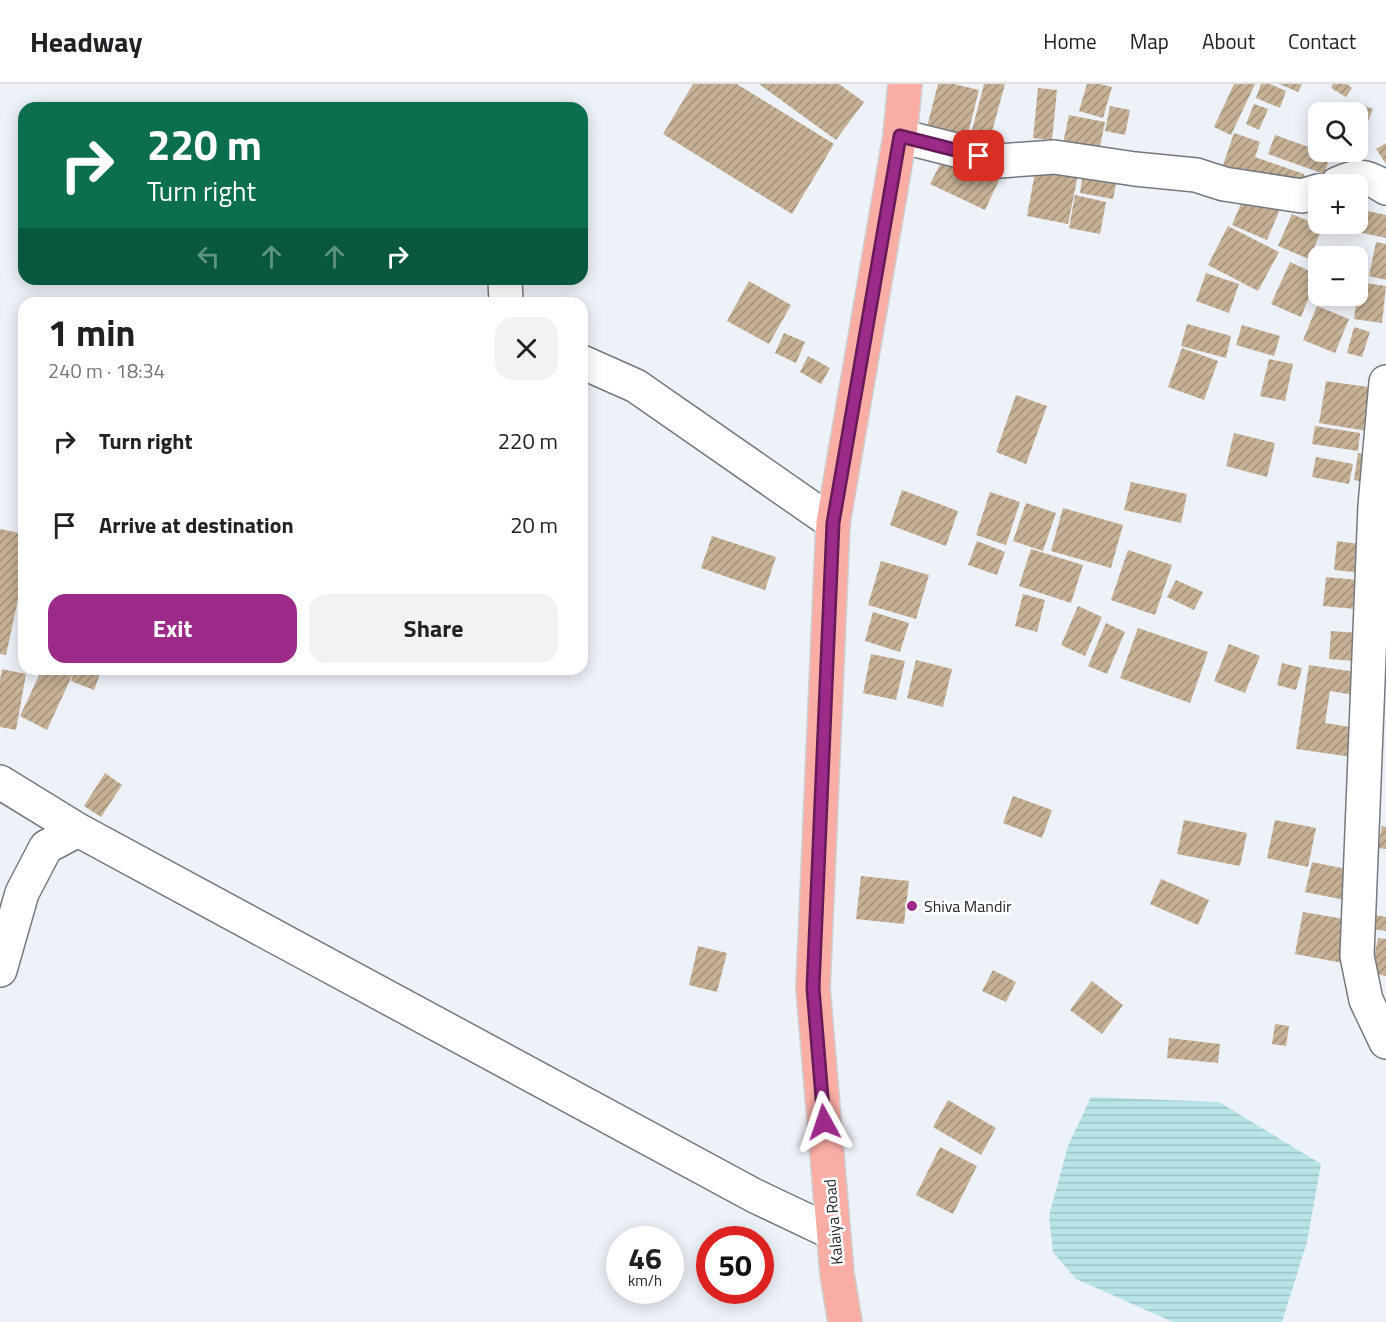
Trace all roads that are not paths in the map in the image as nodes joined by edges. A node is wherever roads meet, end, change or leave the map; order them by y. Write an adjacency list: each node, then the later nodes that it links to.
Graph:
1 (905, 84): 2 (main road, Kalaiya Road)
2 (900, 136): 5 (street); 8 (main road, Kalaiya Road)
3 (1368, 178): 4 (street)
4 (1386, 188)
5 (1308, 194)
6 (588, 365): 8 (street)
7 (1386, 382): 12 (street)
8 (833, 523): 13 (main road, Kalaiya Road)
9 (0, 782): 10 (street)
10 (78, 830): 11 (street); 13 (street)
11 (0, 970)
12 (1386, 1042)
13 (833, 1233): 14 (main road, Kalaiya Road)
14 (845, 1322)

